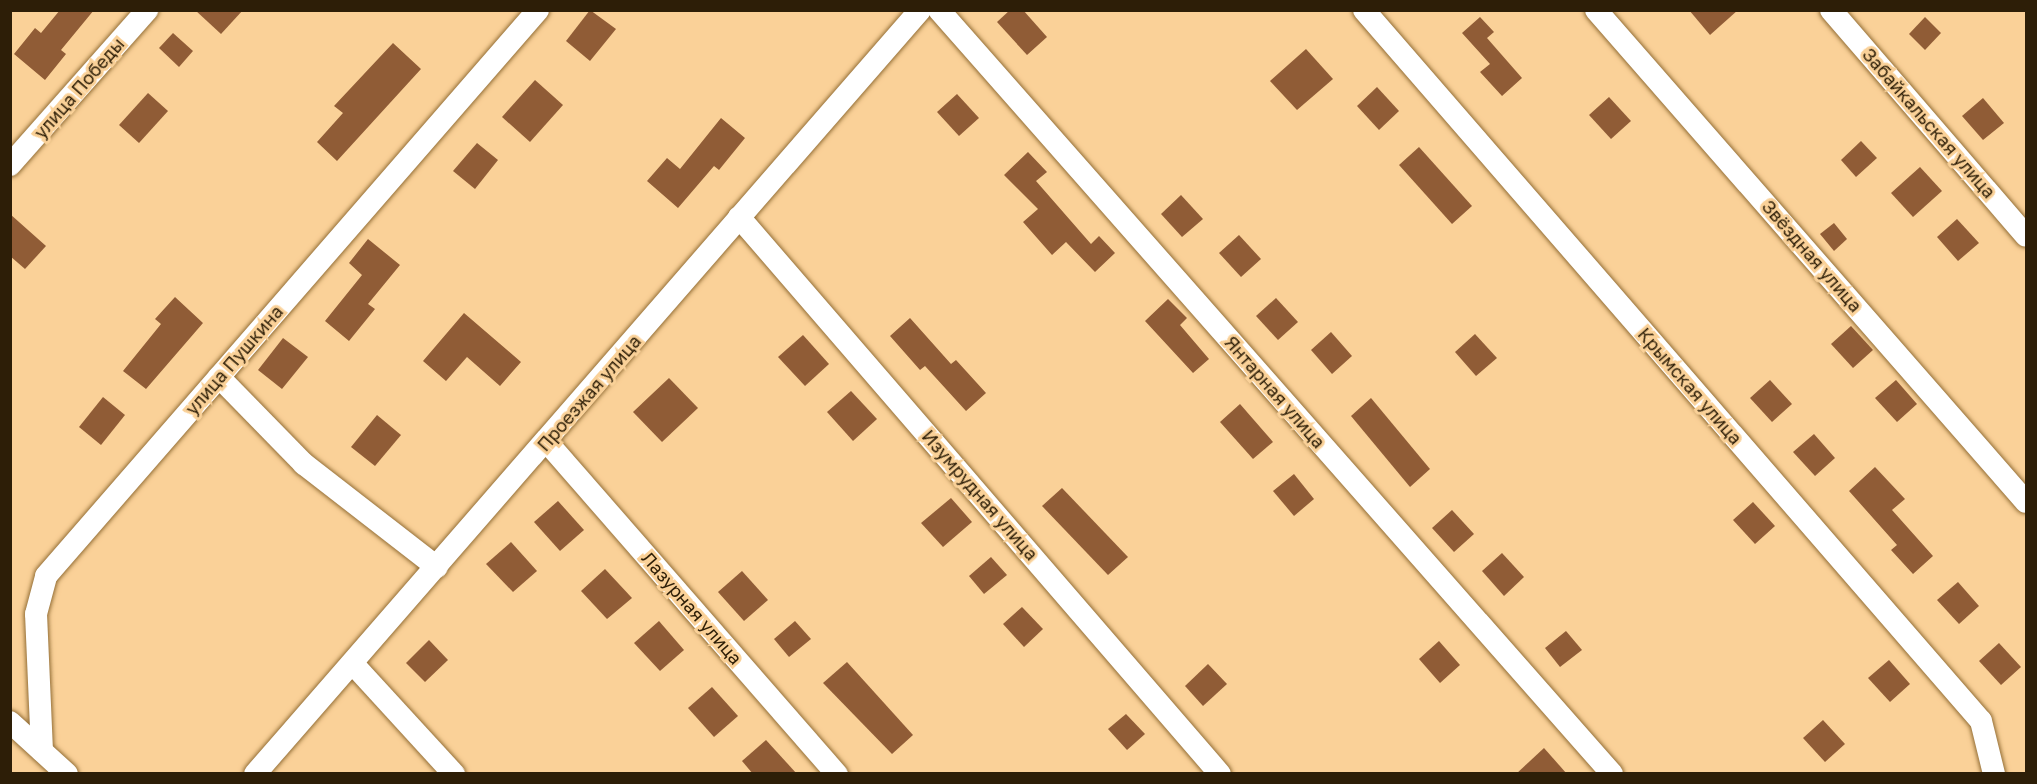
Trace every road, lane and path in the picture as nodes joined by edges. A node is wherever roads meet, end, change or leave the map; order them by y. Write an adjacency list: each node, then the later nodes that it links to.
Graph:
1 (147, 10): 8 (street, улица Победы)
2 (538, 10): 11 (street, улица Пушкина)
3 (920, 10): 9 (street, Проезжая улица)
4 (939, 10): 23 (street, Янтарная улица)
5 (1364, 10): 24 (street, Крымская улица)
6 (1596, 10): 13 (street, Звёздная улица)
7 (1831, 10): 10 (street, Забайкальская улица)
8 (10, 165)
9 (739, 217): 12 (street, Проезжая улица); 22 (street, Изумрудная улица)
10 (2026, 236)
11 (219, 377): 14 (street); 17 (street, улица Пушкина)
12 (547, 442): 14 (street, Проезжая улица); 21 (street, Лазурная улица)
13 (2026, 502)
14 (437, 567): 15 (street, Проезжая улица)
15 (354, 665): 19 (street, Проезжая улица); 20 (street)
16 (10, 722): 17 (street)
17 (42, 751): 18 (street)
18 (67, 774)
19 (255, 774)
20 (454, 774)
21 (837, 774)
22 (1220, 774)
23 (1612, 774)
24 (1995, 774)

